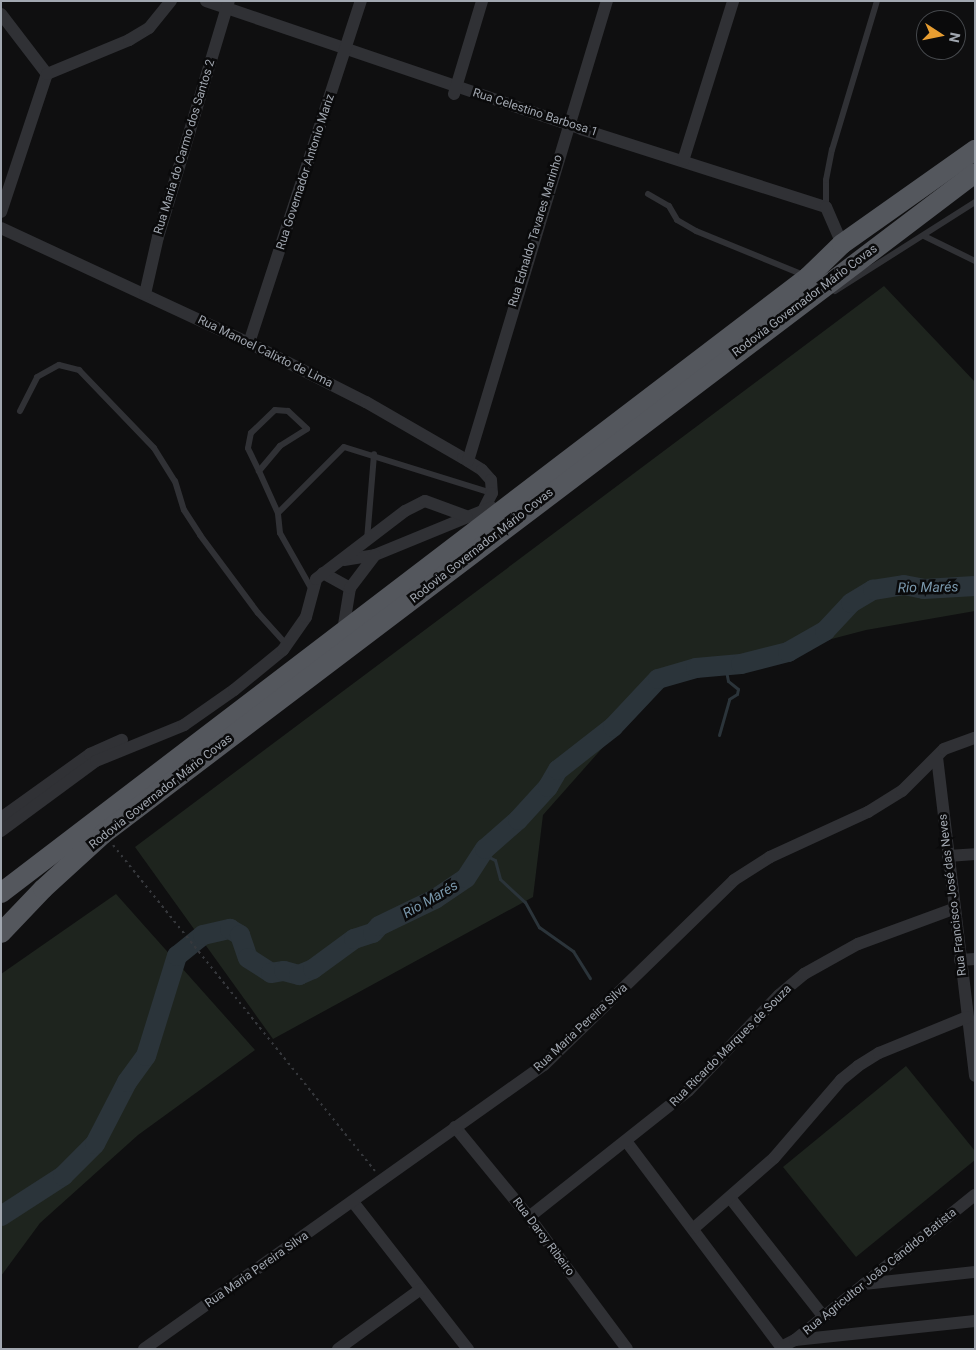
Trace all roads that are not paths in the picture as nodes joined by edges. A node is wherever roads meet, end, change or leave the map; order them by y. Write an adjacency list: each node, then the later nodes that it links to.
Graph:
1 (171, 1): 11 (street)
2 (206, 1): 8 (street, Rua Celestino Barbosa 1)
3 (360, 1): 10 (street, Rua Governador Antonio Mariz)
4 (482, 1): 12 (street)
5 (607, 1): 13 (street, Rua Ednaldo Tavares Marinho)
6 (733, 1): 15 (street)
7 (877, 1): 19 (lane)
8 (228, 5): 10 (street, Rua Celestino Barbosa 1); 26 (street, Rua Maria do Carmo dos Santos 2)
9 (1, 14): 11 (street)
10 (347, 50): 12 (street, Rua Celestino Barbosa 1); 28 (street, Rua Governador Antonio Mariz)
11 (47, 74): 20 (street)
12 (455, 91): 13 (street, Rua Celestino Barbosa 1)
13 (568, 125): 15 (street, Rua Celestino Barbosa 1); 31 (street, Rua Ednaldo Tavares Marinho)
14 (975, 150): 23 (highway, Rodovia Governador Mário Covas)
15 (682, 161): 19 (street, Rua Celestino Barbosa 1)
16 (975, 173): 27 (highway, Rodovia Governador Mário Covas)
17 (648, 194): 25 (lane)
18 (975, 202): 22 (lane)
19 (826, 207): 23 (street)
20 (1, 212)
21 (1, 228): 26 (street, Rua Manoel Calixto de Lima)
22 (924, 236): 24 (lane); 27 (lane)
23 (842, 244): 25 (highway, Rodovia Governador Mário Covas)
24 (975, 261)
25 (808, 277): 34 (highway, Rodovia Governador Mário Covas)
26 (145, 294): 28 (street, Rua Manoel Calixto de Lima)
27 (761, 335): 54 (highway, Rodovia Governador Mário Covas)
28 (249, 343): 31 (street, Rua Manoel Calixto de Lima)
29 (20, 411): 45 (lane)
30 (374, 454): 33 (lane); 36 (lane); 38 (lane)
31 (468, 461): 33 (street, Rua Manoel Calixto de Lima)
32 (259, 471): 32 (lane); 36 (lane)
33 (492, 493): 35 (street)
34 (519, 496): 35 (street); 44 (highway, Rodovia Governador Mário Covas)
35 (484, 509): 37 (street)
36 (278, 514): 42 (lane)
37 (466, 516): 38 (street); 39 (street)
38 (367, 540): 40 (street)
39 (375, 555): 40 (street); 43 (street)
40 (342, 561): 41 (street)
41 (323, 573): 42 (street); 43 (street)
42 (311, 588): 45 (street)
43 (350, 588): 44 (street)
44 (343, 631): 52 (highway, Rodovia Governador Mário Covas)
45 (286, 644): 48 (street); 49 (street)
46 (975, 738): 47 (street)
47 (937, 757): 51 (street, Rua Francisco José das Neves); 59 (street, Rua Maria Pereira Silva)
48 (1, 818)
49 (1, 830)
50 (975, 854): 51 (street)
51 (948, 856): 53 (street, Rua Francisco José das Neves)
52 (1, 893)
53 (953, 909): 56 (street, Rua Francisco José das Neves); 60 (street, Rua Ricardo Marques de Souza)
54 (1, 933)
55 (975, 958): 56 (street)
56 (960, 960): 57 (street, Rua Francisco José das Neves)
57 (967, 1017): 58 (street, Rua Francisco José das Neves); 62 (street)
58 (974, 1069)
59 (455, 1127): 63 (street, Rua Maria Pereira Silva); 64 (street, Rua Darcy Ribeiro)
60 (626, 1141): 64 (street, Rua Ricardo Marques de Souza); 65 (street)
61 (975, 1195): 67 (street, Rua Agricultor João Cândido Batista)
62 (731, 1198): 65 (street); 69 (street)
63 (352, 1202): 68 (street); 73 (street, Rua Maria Pereira Silva)
64 (529, 1217): 76 (street, Rua Darcy Ribeiro)
65 (694, 1228): 72 (street)
66 (975, 1272): 67 (street)
67 (864, 1284): 69 (street, Rua Agricultor João Cândido Batista)
68 (422, 1288): 74 (street); 75 (street)
69 (824, 1317): 71 (street, Rua Agricultor João Cândido Batista)
70 (975, 1321): 71 (street)
71 (795, 1340): 72 (street, Rua Agricultor João Cândido Batista)
72 (783, 1347)
73 (144, 1349)
74 (338, 1349)
75 (468, 1349)
76 (628, 1349)

